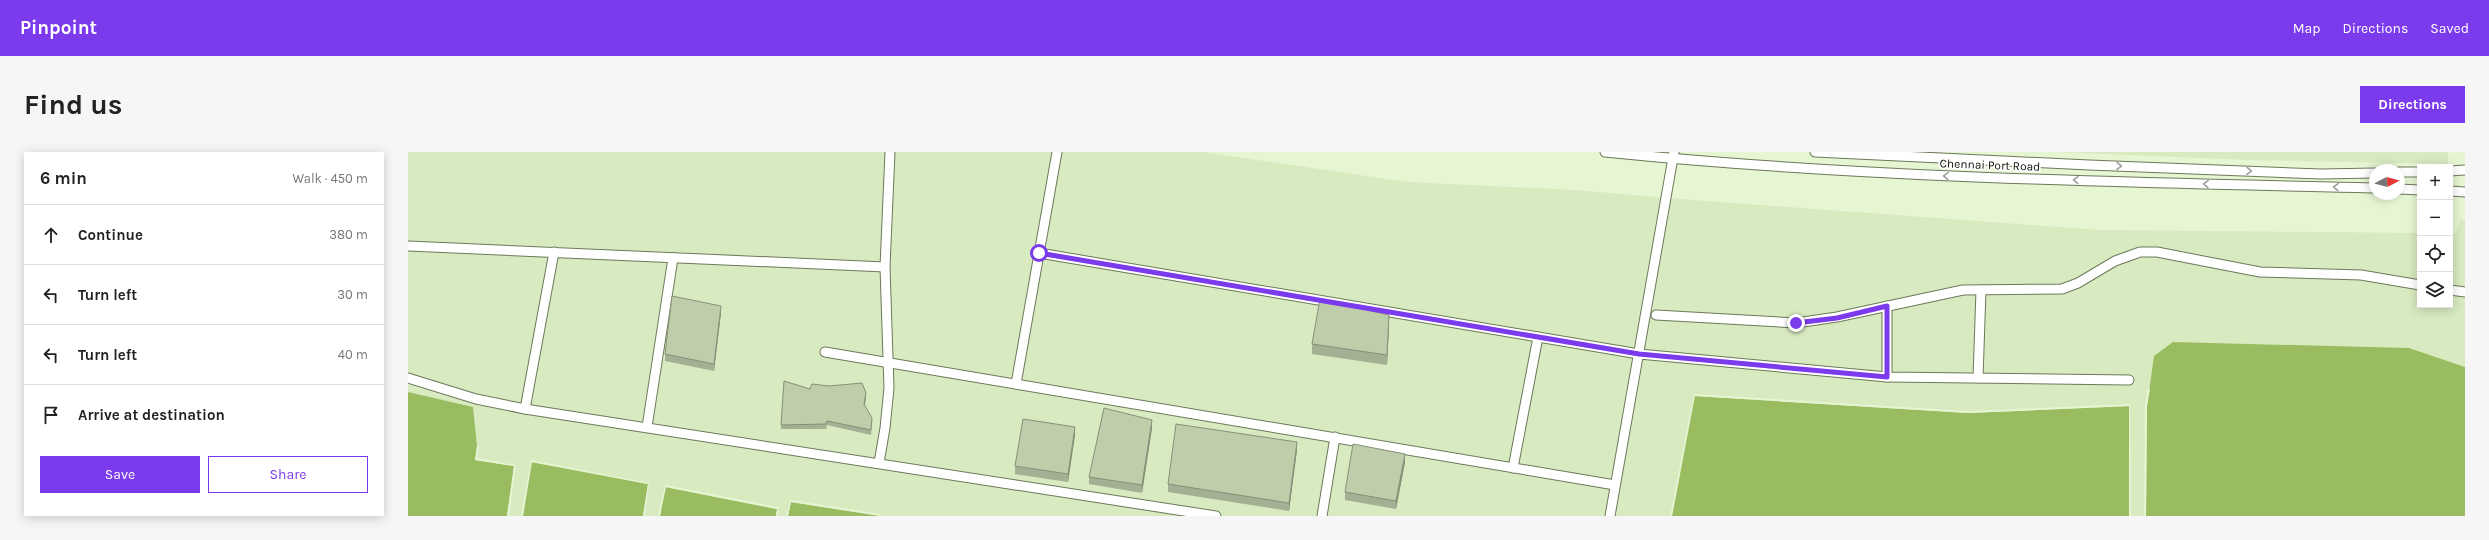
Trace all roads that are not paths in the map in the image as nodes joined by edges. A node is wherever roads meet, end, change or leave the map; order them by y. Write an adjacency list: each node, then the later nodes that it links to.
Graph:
1 (890, 152): 20 (lane)
2 (1057, 152): 18 (lane)
3 (1605, 152): 5 (lane, Chennai Port Road)
4 (1815, 152): 10 (lane, Chennai Port Road, one-way to 10)
5 (1672, 155): 11 (lane, Chennai Port Road, one-way to 5); 29 (lane)
6 (2465, 170): 7 (lane)
7 (2453, 171)
8 (2405, 172): 9 (lane)
9 (2417, 172)
10 (2369, 173)
11 (2369, 188)
12 (2405, 189): 13 (lane)
13 (2417, 190)
14 (2453, 191): 15 (lane)
15 (2465, 192)
16 (408, 246): 17 (lane)
17 (554, 252): 19 (lane); 36 (lane)
18 (1039, 253): 27 (lane); 35 (lane)
19 (673, 258): 20 (lane); 37 (lane)
20 (885, 267): 30 (lane)
21 (2417, 284): 22 (lane)
22 (1981, 290): 25 (lane); 33 (lane)
23 (2453, 290): 24 (lane)
24 (2465, 292)
25 (1887, 306): 26 (lane); 31 (lane)
26 (1656, 316)
27 (1538, 337): 29 (lane); 40 (lane)
28 (825, 352): 30 (lane)
29 (1639, 354): 31 (lane); 41 (lane)
30 (888, 363): 35 (lane); 39 (lane)
31 (1887, 377): 33 (lane)
32 (408, 378): 36 (lane)
33 (1978, 378): 34 (lane)
34 (2129, 380)
35 (1016, 384): 38 (lane)
36 (525, 409): 37 (lane)
37 (647, 428): 39 (lane)
38 (1335, 437): 40 (lane); 43 (lane)
39 (879, 463): 42 (lane)
40 (1513, 468): 41 (lane)
41 (1615, 484): 44 (lane)
42 (1216, 516)
43 (1322, 516)
44 (1610, 516)

